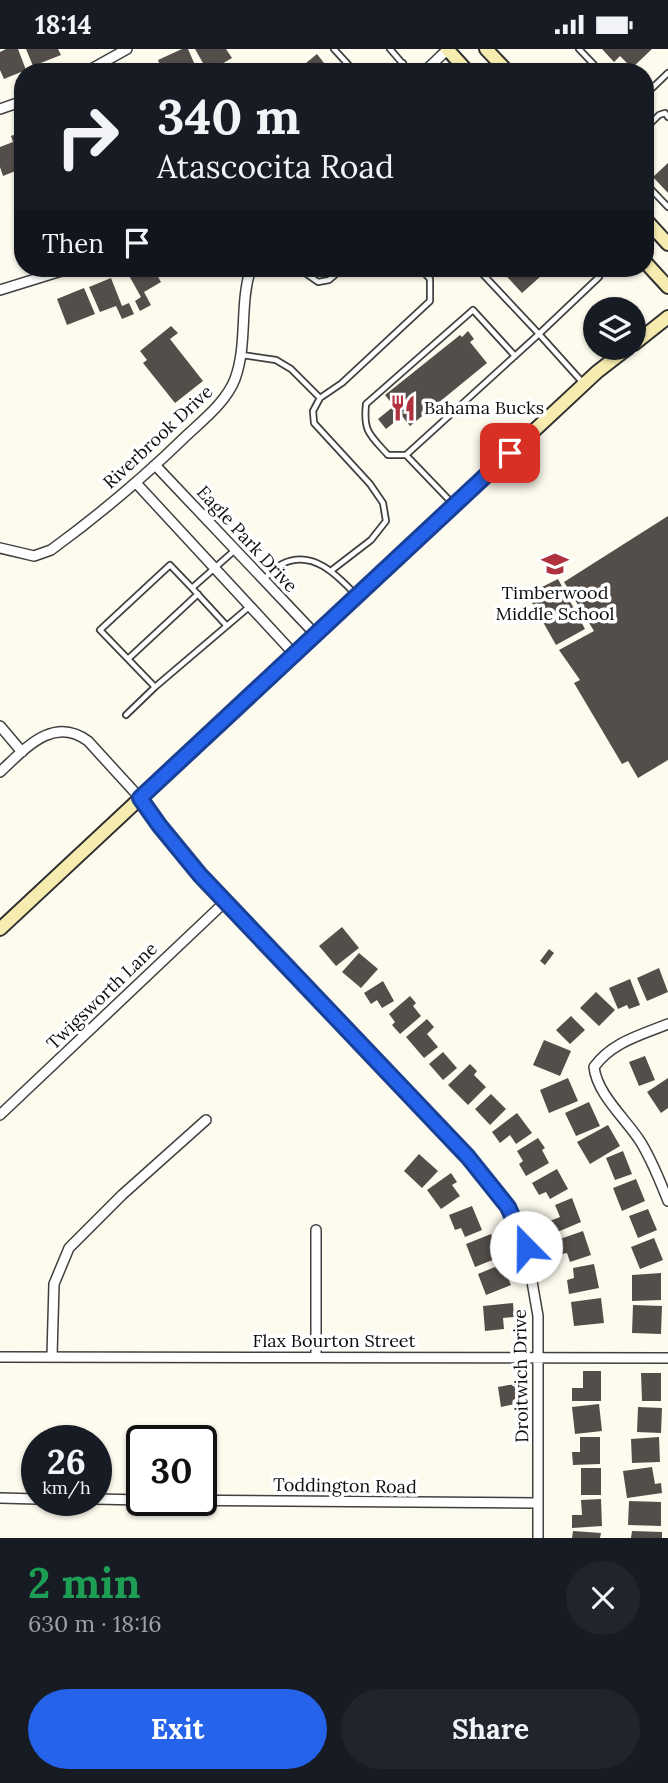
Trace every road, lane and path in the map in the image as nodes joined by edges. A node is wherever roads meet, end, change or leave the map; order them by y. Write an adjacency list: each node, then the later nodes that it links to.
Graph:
1 (127, 49): 7 (street)
2 (334, 49): 8 (lane)
3 (390, 49): 9 (lane)
4 (447, 49): 10 (street); 11 (main road)
5 (486, 49): 12 (main road)
6 (579, 49): 13 (lane)
7 (102, 63)
8 (347, 63)
9 (402, 63)
10 (433, 63)
11 (460, 63)
12 (499, 63)
13 (592, 63)
14 (668, 73): 15 (lane)
15 (654, 86)
16 (668, 117): 17 (lane)
17 (654, 119)
18 (654, 192): 19 (lane)
19 (668, 207)
20 (654, 229): 21 (main road)
21 (668, 244)
22 (654, 272): 30 (main road)
23 (42, 277): 31 (street)
24 (249, 277): 35 (street, Riverbrook Drive)
25 (311, 277): 26 (lane)
26 (332, 277)
27 (429, 277): 39 (lane)
28 (485, 277): 33 (lane)
29 (598, 277): 33 (lane)
30 (668, 287)
31 (0, 290)
32 (668, 317): 34 (main road)
33 (538, 334): 36 (lane); 38 (lane)
34 (646, 334)
35 (241, 355): 39 (lane); 41 (street, Riverbrook Drive)
36 (515, 356): 40 (lane); 40 (lane)
37 (613, 360): 38 (main road)
38 (584, 384): 43 (main road)
39 (320, 398): 47 (lane)
40 (407, 455): 43 (lane)
41 (155, 465): 42 (street, Riverbrook Drive); 45 (street, Eagle Park Drive)
42 (136, 484): 44 (street, Riverbrook Drive); 46 (street)
43 (455, 505): 51 (main road)
44 (0, 548)
45 (235, 550): 46 (lane); 48 (street, Eagle Park Drive)
46 (215, 568): 49 (lane); 52 (street)
47 (332, 571): 48 (lane); 51 (lane)
48 (263, 579): 54 (street, Eagle Park Drive)
49 (192, 588): 50 (lane); 56 (lane)
50 (198, 594): 53 (lane); 56 (lane)
51 (357, 596): 54 (main road)
52 (250, 606): 53 (lane); 55 (street)
53 (226, 625): 57 (lane)
54 (316, 635): 55 (main road)
55 (295, 655): 62 (main road)
56 (128, 659): 57 (lane)
57 (155, 687): 58 (lane)
58 (126, 715)
59 (0, 726): 60 (street)
60 (22, 752): 61 (street); 62 (street, Droitwich Drive)
61 (0, 772)
62 (140, 798): 63 (street, Droitwich Drive); 64 (main road)
63 (226, 901): 66 (street, Twigsworth Lane); 75 (street, Droitwich Drive)
64 (0, 929)
65 (668, 1024): 69 (street)
66 (0, 1115)
67 (206, 1120): 72 (street)
68 (668, 1168): 69 (street)
69 (657, 1173): 70 (street)
70 (668, 1201)
71 (316, 1230): 74 (street)
72 (52, 1356): 73 (street, Flax Bourton Street); 74 (street, Flax Bourton Street)
73 (0, 1357)
74 (316, 1357): 75 (street, Flax Bourton Street)
75 (538, 1358): 76 (street, Flax Bourton Street); 80 (street, Droitwich Drive)
76 (668, 1358)
77 (0, 1498): 78 (street)
78 (21, 1499)
79 (217, 1501): 80 (street, Toddington Road)
80 (537, 1503): 81 (street, Droitwich Drive)
81 (538, 1538)

